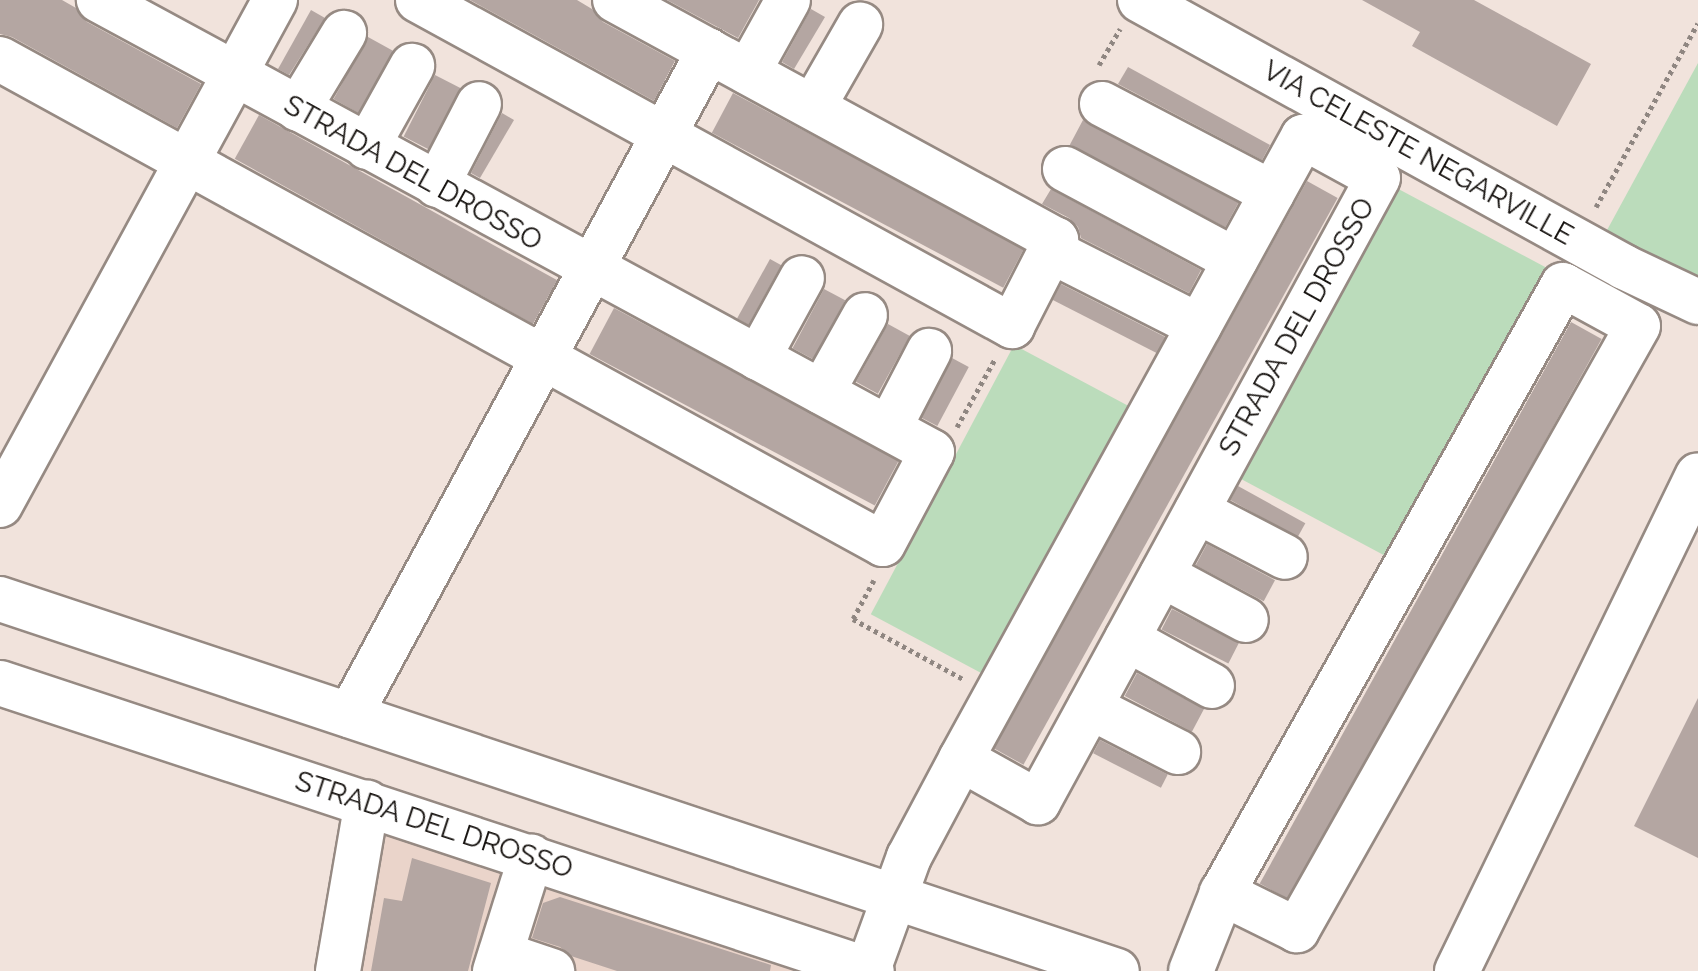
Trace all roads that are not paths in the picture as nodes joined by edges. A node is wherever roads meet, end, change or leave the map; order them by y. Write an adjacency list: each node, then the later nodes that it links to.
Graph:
1 (99, 0): 13 (street, STRADA DEL DROSSO)
2 (275, 0): 13 (street)
3 (418, 0): 18 (street)
4 (788, 0): 12 (street)
5 (1140, 0): 28 (street, VIA CELESTE NEGARVILLE)
6 (623, 2): 8 (street)
7 (860, 25): 16 (street)
8 (693, 28): 12 (street); 18 (street)
9 (344, 33): 17 (street)
10 (0, 59): 20 (street, STRADA DEL DROSSO)
11 (412, 66): 19 (street)
12 (748, 72): 16 (street)
13 (234, 75): 17 (street, STRADA DEL DROSSO); 20 (street)
14 (479, 104): 22 (street)
15 (1102, 104): 23 (street)
16 (813, 107): 18 (street)
17 (298, 109): 19 (street, STRADA DEL DROSSO)
18 (665, 137): 26 (street)
19 (367, 147): 22 (street, STRADA DEL DROSSO)
20 (187, 162): 33 (street, STRADA DEL DROSSO); 37 (street)
21 (1065, 169): 25 (street)
22 (437, 185): 26 (street, STRADA DEL DROSSO)
23 (1272, 193): 25 (street, STRADA DEL DROSSO); 38 (street, STRADA DEL DROSSO)
24 (1067, 259): 30 (street)
25 (1235, 260): 30 (street, STRADA DEL DROSSO)
26 (592, 270): 32 (street, STRADA DEL DROSSO); 33 (street)
27 (802, 278): 32 (street)
28 (1698, 302)
29 (865, 315): 34 (street)
30 (1199, 326): 49 (street, STRADA DEL DROSSO)
31 (929, 351): 35 (street)
32 (758, 358): 34 (street, STRADA DEL DROSSO)
33 (543, 360): 35 (street, STRADA DEL DROSSO); 47 (street)
34 (822, 392): 35 (street, STRADA DEL DROSSO)
35 (889, 428)
36 (1698, 475): 60 (street)
37 (0, 505)
38 (1197, 511): 39 (street); 40 (street, STRADA DEL DROSSO)
39 (1285, 557)
40 (1162, 575): 42 (street); 43 (street, STRADA DEL DROSSO)
41 (0, 599): 47 (street)
42 (1246, 620)
43 (1127, 639): 45 (street); 46 (street, STRADA DEL DROSSO)
44 (0, 683): 50 (street, STRADA DEL DROSSO)
45 (1212, 686)
46 (1090, 707): 48 (street); 49 (street, STRADA DEL DROSSO)
47 (350, 715): 53 (street)
48 (1178, 752)
49 (961, 759): 53 (street, STRADA DEL DROSSO)
50 (367, 802): 51 (street, STRADA DEL DROSSO); 56 (street)
51 (531, 857): 54 (street); 55 (street, STRADA DEL DROSSO)
52 (1222, 893): 52 (street); 59 (street)
53 (895, 897): 55 (street, STRADA DEL DROSSO); 58 (street)
54 (498, 962): 57 (street)
55 (870, 970)
56 (338, 971)
57 (552, 971)
58 (1117, 971)
59 (1191, 971)
60 (1457, 971)

